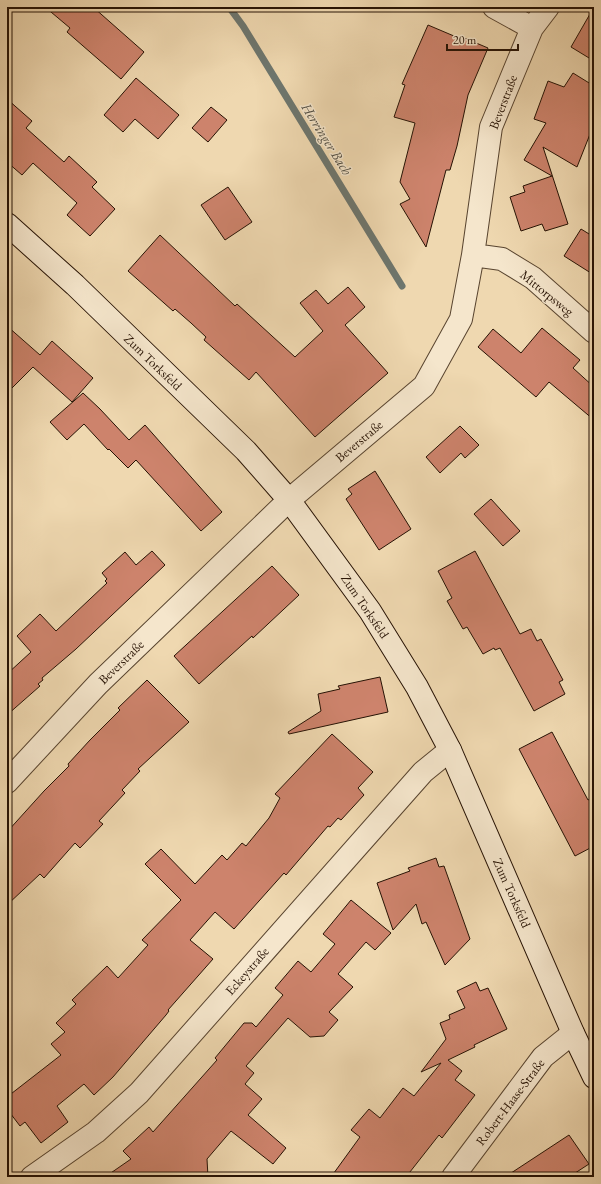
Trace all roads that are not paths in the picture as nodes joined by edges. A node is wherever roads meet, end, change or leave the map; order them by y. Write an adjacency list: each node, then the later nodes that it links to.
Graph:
1 (494, 7): 3 (street)
2 (548, 7): 3 (street, Beverstraße)
3 (532, 28): 5 (street, Beverstraße)
4 (7, 224): 7 (street, Zum Torksfeld)
5 (473, 255): 6 (street, Mittorpsweg); 7 (street, Beverstraße)
6 (594, 332)
7 (289, 500): 8 (street, Zum Torksfeld); 9 (street, Beverstraße)
8 (450, 750): 10 (street, Zum Torksfeld); 12 (street, Eckeystraße)
9 (7, 782)
10 (573, 1033): 11 (street, Zum Torksfeld); 13 (street, Robert-Haase-Straße)
11 (594, 1077)
12 (32, 1177)
13 (453, 1177)

